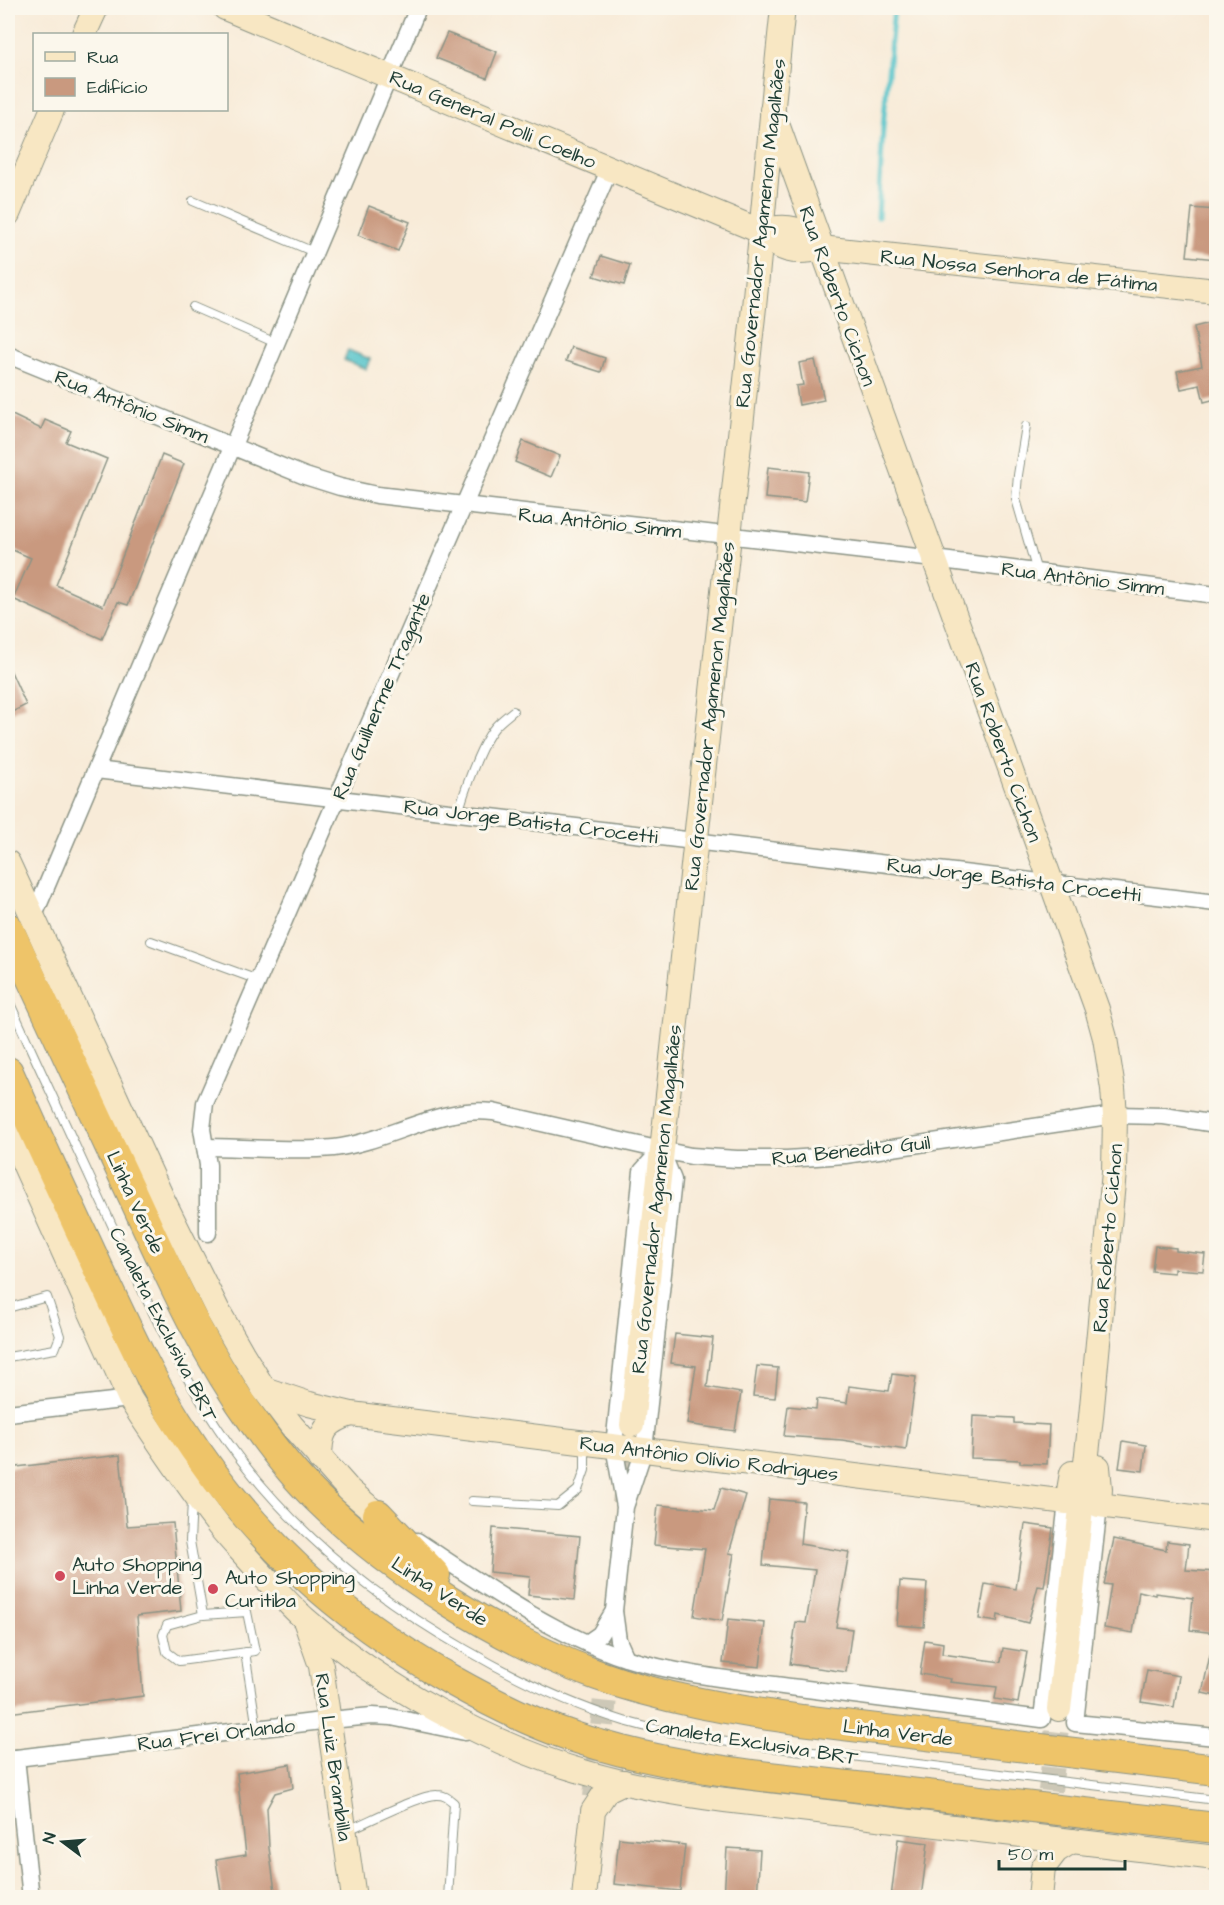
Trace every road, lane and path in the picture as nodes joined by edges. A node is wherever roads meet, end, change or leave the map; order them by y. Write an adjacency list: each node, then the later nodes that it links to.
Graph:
1 (96, 8): 5 (street)
2 (225, 8): 6 (street, Rua General Polli Coelho)
3 (418, 8): 6 (street)
4 (783, 8): 7 (street, Rua Governador Agamenon Magalhães)
5 (84, 33)
6 (389, 76): 9 (street, Rua General Polli Coelho); 14 (street)
7 (771, 110): 12 (street, Rua Governador Agamenon Magalhães); 13 (street, Rua Roberto Cichon)
8 (52, 111): 11 (street)
9 (610, 168): 12 (street, Rua General Polli Coelho); 21 (street, Rua Guilherme Tragante)
10 (194, 201): 14 (lane)
11 (8, 214)
12 (760, 231): 13 (street); 22 (street, Rua Governador Agamenon Magalhães)
13 (821, 248): 15 (street, Rua Nossa Senhora de Fátima); 23 (street, Rua Roberto Cichon)
14 (315, 252): 17 (street)
15 (1216, 291)
16 (193, 307): 17 (lane)
17 (276, 343): 20 (street)
18 (8, 355): 20 (street, Rua Antônio Simm)
19 (1026, 426): 24 (lane)
20 (232, 447): 21 (street, Rua Antônio Simm); 27 (street)
21 (464, 506): 22 (street, Rua Antônio Simm); 28 (street, Rua Guilherme Tragante)
22 (729, 536): 23 (street, Rua Antônio Simm); 30 (street, Rua Governador Agamenon Magalhães)
23 (934, 559): 24 (street, Rua Antônio Simm); 32 (street, Rua Roberto Cichon)
24 (1037, 572): 25 (street, Rua Antônio Simm)
25 (1216, 595)
26 (513, 711): 29 (lane)
27 (96, 770): 28 (street, Rua Jorge Batista Crocetti); 34 (street)
28 (336, 798): 29 (street, Rua Jorge Batista Crocetti); 36 (street, Rua Guilherme Tragante)
29 (458, 813): 30 (street, Rua Jorge Batista Crocetti)
30 (695, 841): 32 (street, Rua Jorge Batista Crocetti); 43 (street, Rua Governador Agamenon Magalhães)
31 (8, 863): 34 (street, Linha Verde)
32 (1051, 883): 33 (street, Rua Jorge Batista Crocetti); 39 (street, Rua Roberto Cichon)
33 (1216, 903)
34 (20, 923): 47 (street, Linha Verde); 65 (highway, Linha Verde)
35 (151, 941): 36 (lane)
36 (258, 980): 42 (street, Rua Guilherme Tragante)
37 (8, 999): 80 (lane, Canaleta Exclusiva BRT)
38 (8, 1072): 82 (highway)
39 (1115, 1115): 40 (street, Rua Benedito Guil); 43 (street, Rua Benedito Guil); 51 (street, Rua Roberto Cichon)
40 (1216, 1124)
41 (8, 1128): 48 (street)
42 (206, 1147): 43 (street, Rua Benedito Guil); 44 (street, Rua Guilherme Tragante)
43 (661, 1150): 52 (street, Rua Governador Agamenon Magalhães); 54 (street); 55 (street)
44 (208, 1233)
45 (8, 1308): 46 (lane)
46 (8, 1357)
47 (264, 1389): 50 (street, Rua Antônio Olívio Rodrigues); 56 (street, Linha Verde)
48 (130, 1399): 49 (street); 57 (street)
49 (8, 1413)
50 (351, 1414): 53 (street, Rua Antônio Olívio Rodrigues); 56 (street)
51 (1091, 1417): 59 (street); 60 (street, Rua Roberto Cichon); 71 (street, Rua Roberto Cichon)
52 (632, 1425)
53 (585, 1442): 54 (street, Rua Antônio Olívio Rodrigues); 58 (lane)
54 (614, 1446): 55 (street, Rua Antônio Olívio Rodrigues); 61 (street)
55 (644, 1450): 59 (street, Rua Antônio Olívio Rodrigues); 61 (street)
56 (320, 1459): 62 (street, Linha Verde)
57 (192, 1489): 66 (lane); 67 (street)
58 (472, 1501)
59 (1067, 1502): 71 (street)
60 (1099, 1505): 63 (street); 71 (street)
61 (624, 1507): 64 (street)
62 (378, 1515): 65 (highway); 68 (street, Linha Verde)
63 (1216, 1520)
64 (614, 1611): 68 (street); 70 (street)
65 (472, 1614): 78 (highway, Linha Verde)
66 (203, 1615): 69 (lane); 69 (lane)
67 (304, 1619): 72 (street, Rua Luiz Brambilla); 75 (street)
68 (587, 1643): 70 (street, Linha Verde)
69 (245, 1653): 73 (lane)
70 (627, 1658): 71 (street, Linha Verde)
71 (1059, 1717): 74 (street, Linha Verde)
72 (330, 1720): 73 (street, Rua Frei Orlando); 75 (street, Rua Frei Orlando); 83 (street, Rua Luiz Brambilla)
73 (257, 1729): 76 (street, Rua Frei Orlando)
74 (1216, 1737)
75 (494, 1738): 77 (street)
76 (11, 1759): 88 (street)
77 (568, 1767): 79 (street); 81 (street)
78 (1216, 1770)
79 (624, 1782): 81 (street); 84 (street)
80 (1216, 1800)
81 (593, 1810): 91 (street)
82 (1216, 1828)
83 (345, 1832): 89 (street, Rua Luiz Brambilla); 90 (lane)
84 (1013, 1834): 85 (street); 87 (street)
85 (1072, 1840): 86 (street); 87 (street)
86 (1216, 1858)
87 (1043, 1868): 92 (street)
88 (31, 1898)
89 (354, 1898)
90 (448, 1898)
91 (584, 1898)
92 (1040, 1898)

